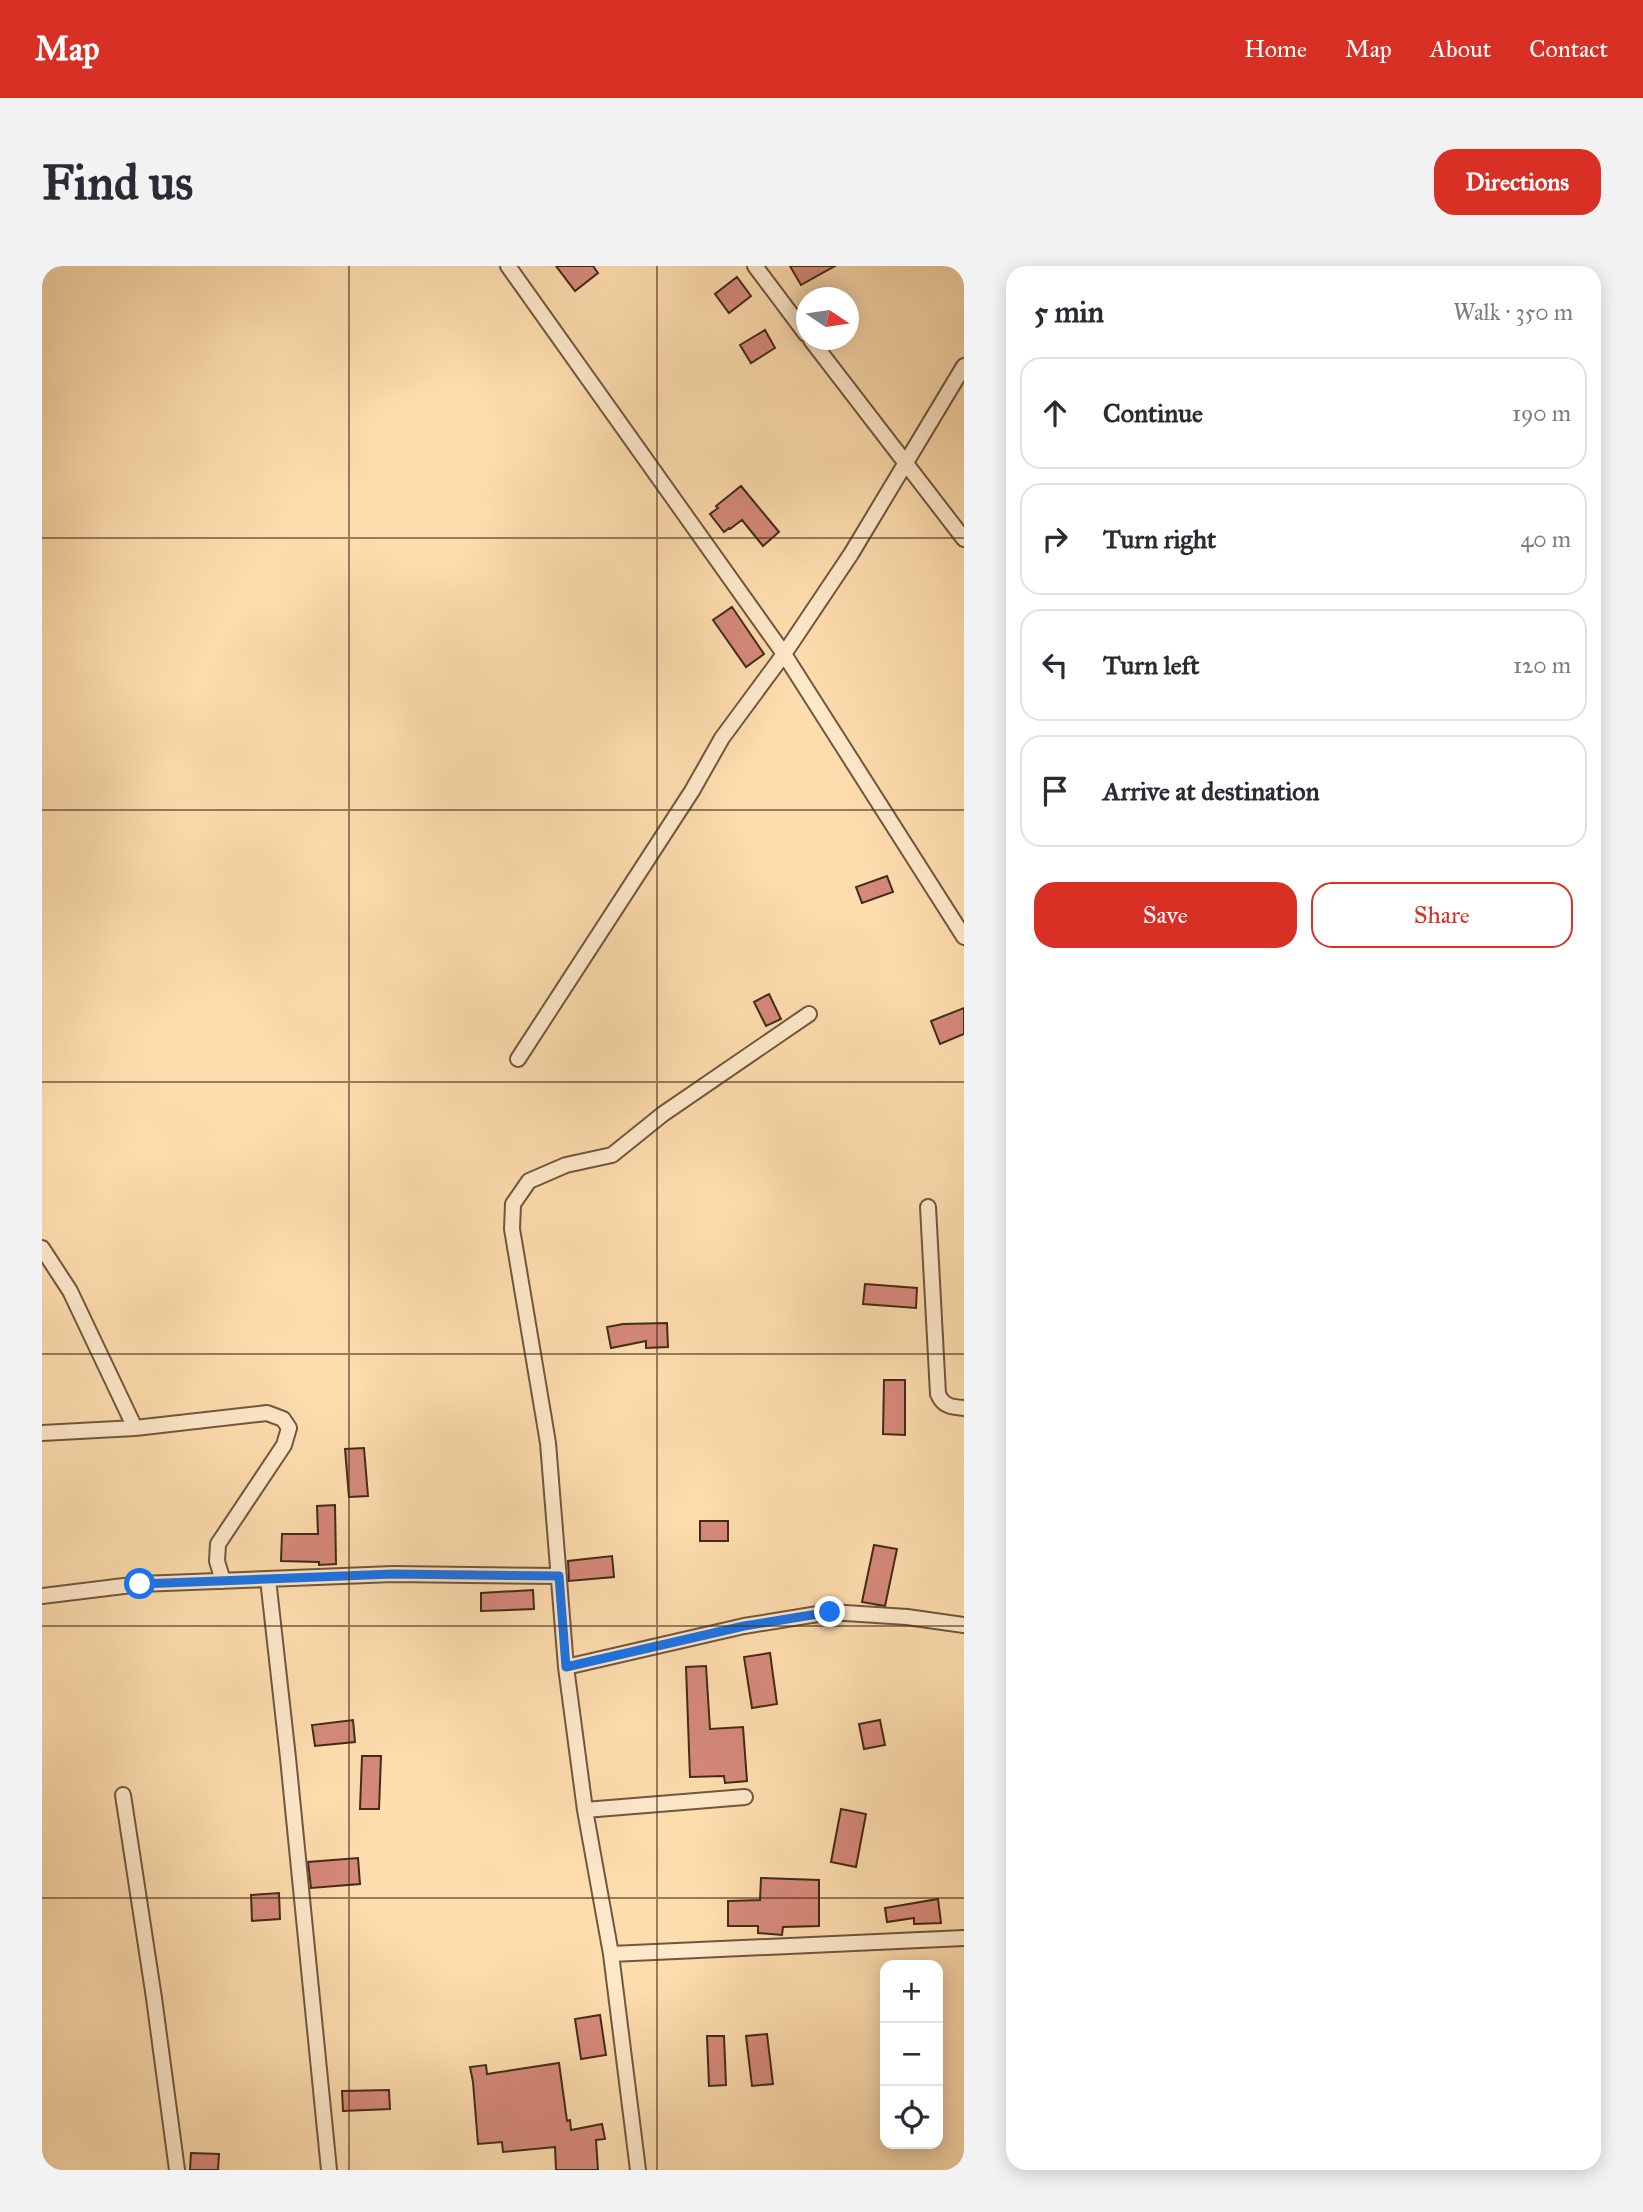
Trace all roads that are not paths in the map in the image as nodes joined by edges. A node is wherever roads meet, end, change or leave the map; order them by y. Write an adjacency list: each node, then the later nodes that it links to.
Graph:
1 (508, 266): 8 (street)
2 (755, 266): 3 (street)
3 (796, 320)
4 (819, 350): 6 (street)
5 (964, 366): 6 (street)
6 (905, 464): 7 (street); 8 (street)
7 (964, 539)
8 (784, 654): 9 (street); 11 (street)
9 (964, 937)
10 (809, 1014): 17 (street)
11 (518, 1059)
12 (928, 1207): 14 (street)
13 (42, 1248): 15 (street)
14 (964, 1408)
15 (135, 1428): 16 (street); 19 (street)
16 (42, 1433)
17 (559, 1576): 18 (street); 22 (street)
18 (268, 1579): 19 (street); 29 (street)
19 (223, 1581): 20 (street)
20 (42, 1596)
21 (964, 1625): 22 (street)
22 (566, 1667): 25 (street)
23 (123, 1795): 28 (street)
24 (745, 1797): 25 (street)
25 (585, 1810): 27 (street)
26 (964, 1938): 27 (street)
27 (611, 1954): 30 (street)
28 (177, 2170)
29 (329, 2170)
30 (638, 2170)

